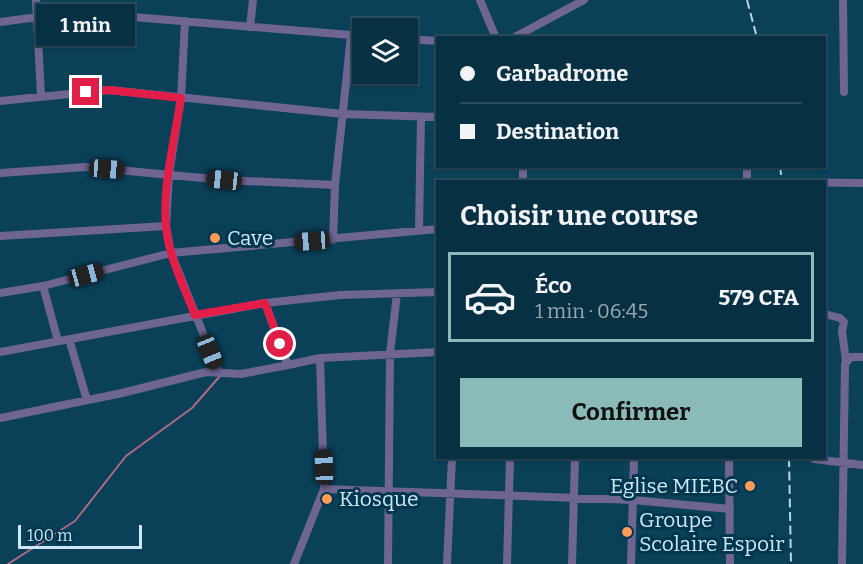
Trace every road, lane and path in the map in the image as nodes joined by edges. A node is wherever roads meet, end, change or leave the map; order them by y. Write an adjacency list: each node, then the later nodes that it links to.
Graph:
1 (36, 0): 6 (street)
2 (253, 0): 9 (street)
3 (480, 0): 11 (street)
4 (584, 0): 12 (street)
5 (843, 0): 15 (street)
6 (38, 18): 7 (street); 8 (street); 16 (street)
7 (185, 21): 9 (street); 17 (street)
8 (0, 22)
9 (250, 27): 10 (street)
10 (351, 36): 19 (street)
11 (495, 36)
12 (517, 36)
13 (418, 40): 14 (street)
14 (436, 41)
15 (844, 92)
16 (41, 96): 17 (street); 18 (street)
17 (181, 98): 19 (street); 23 (street)
18 (0, 101)
19 (343, 114): 20 (street); 26 (street)
20 (421, 117): 21 (street); 28 (street)
21 (436, 117)
22 (0, 173): 23 (street)
23 (169, 174): 26 (street); 27 (street)
24 (826, 183): 25 (street)
25 (863, 183)
26 (335, 185): 31 (street)
27 (166, 226): 30 (street); 32 (street)
28 (419, 230): 29 (street); 31 (street)
29 (436, 230)
30 (0, 236)
31 (333, 240): 32 (street)
32 (171, 253): 33 (street); 39 (street)
33 (43, 286): 35 (street); 41 (street)
34 (436, 292): 36 (street)
35 (0, 293)
36 (397, 294): 37 (street); 44 (street)
37 (265, 303): 39 (street); 48 (street)
38 (826, 314): 47 (street)
39 (195, 315): 40 (street); 49 (street)
40 (69, 339): 41 (street); 50 (street)
41 (58, 341): 42 (street)
42 (0, 352)
43 (436, 352): 44 (street)
44 (390, 353): 46 (street); 61 (street)
45 (863, 357): 47 (street)
46 (320, 358): 48 (street); 60 (street)
47 (846, 362): 58 (street)
48 (288, 365): 49 (street)
49 (218, 371): 50 (street)
50 (87, 400): 51 (street)
51 (0, 418)
52 (453, 459): 62 (street)
53 (510, 459): 63 (street)
54 (575, 459): 64 (street)
55 (634, 459): 65 (street)
56 (729, 459): 66 (street)
57 (814, 459): 58 (street)
58 (844, 464): 59 (street); 74 (street)
59 (863, 465)
60 (324, 489): 61 (street); 67 (street)
61 (389, 492): 62 (street); 68 (street)
62 (453, 494): 63 (street); 69 (street)
63 (509, 497): 64 (street); 70 (street)
64 (575, 499): 65 (street); 71 (street)
65 (633, 500): 66 (street); 72 (street)
66 (730, 508): 73 (street)
67 (295, 564)
68 (388, 564)
69 (447, 564)
70 (507, 564)
71 (572, 564)
72 (631, 564)
73 (730, 564)
74 (842, 564)

